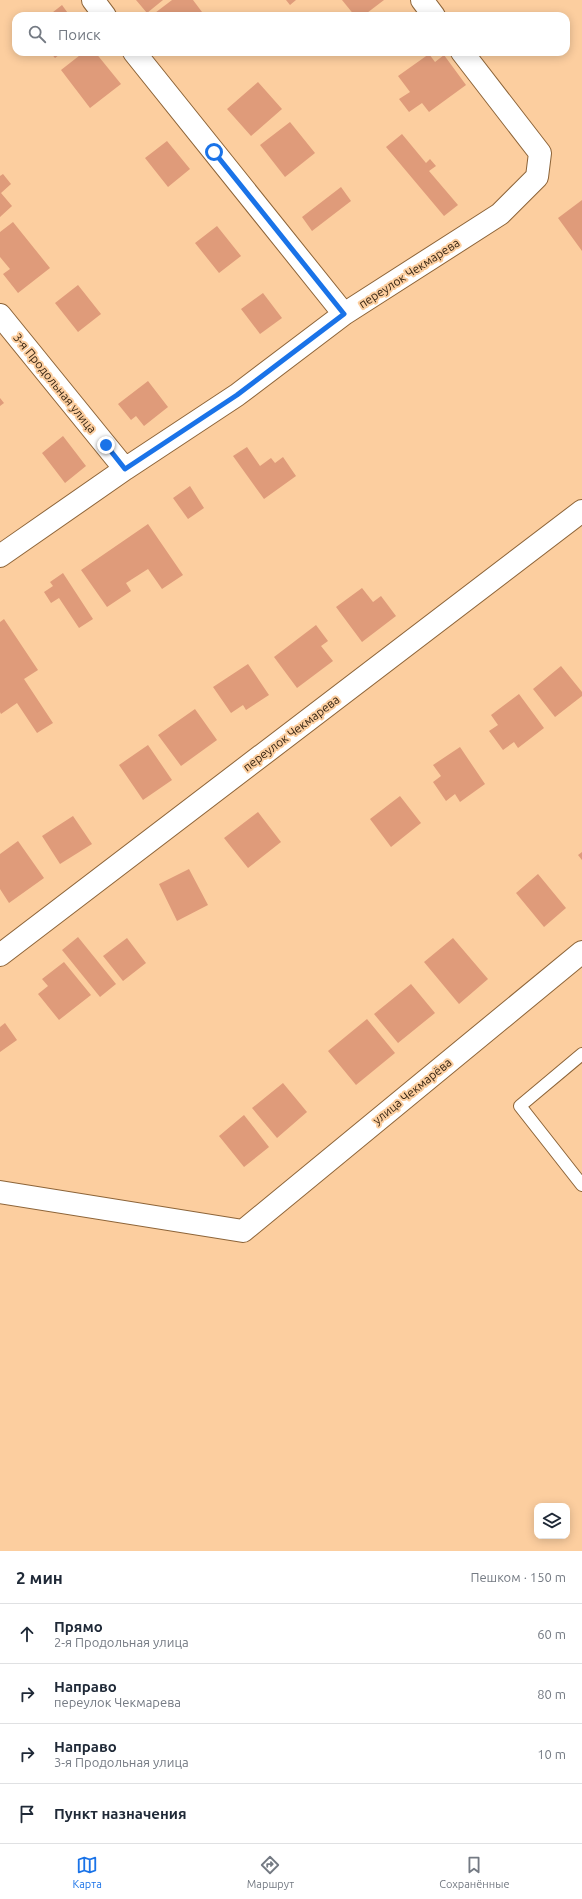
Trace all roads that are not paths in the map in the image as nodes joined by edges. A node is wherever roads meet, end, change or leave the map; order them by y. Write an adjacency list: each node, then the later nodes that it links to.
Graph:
1 (93, 0): 3 (street)
2 (422, 0): 4 (street)
3 (102, 12)
4 (431, 12)
5 (137, 56): 7 (street)
6 (465, 56): 7 (street, переулок Чекмарева)
7 (344, 314): 9 (street, переулок Чекмарева)
8 (0, 315): 9 (street, 3-я Продольная улица)
9 (125, 469): 11 (street, переулок Чекмарева)
10 (582, 511): 13 (street, переулок Чекмарева)
11 (0, 556)
12 (582, 952): 16 (street, улица Чекмарёва)
13 (0, 955)
14 (582, 1054): 15 (lane)
15 (582, 1185)
16 (0, 1192)

